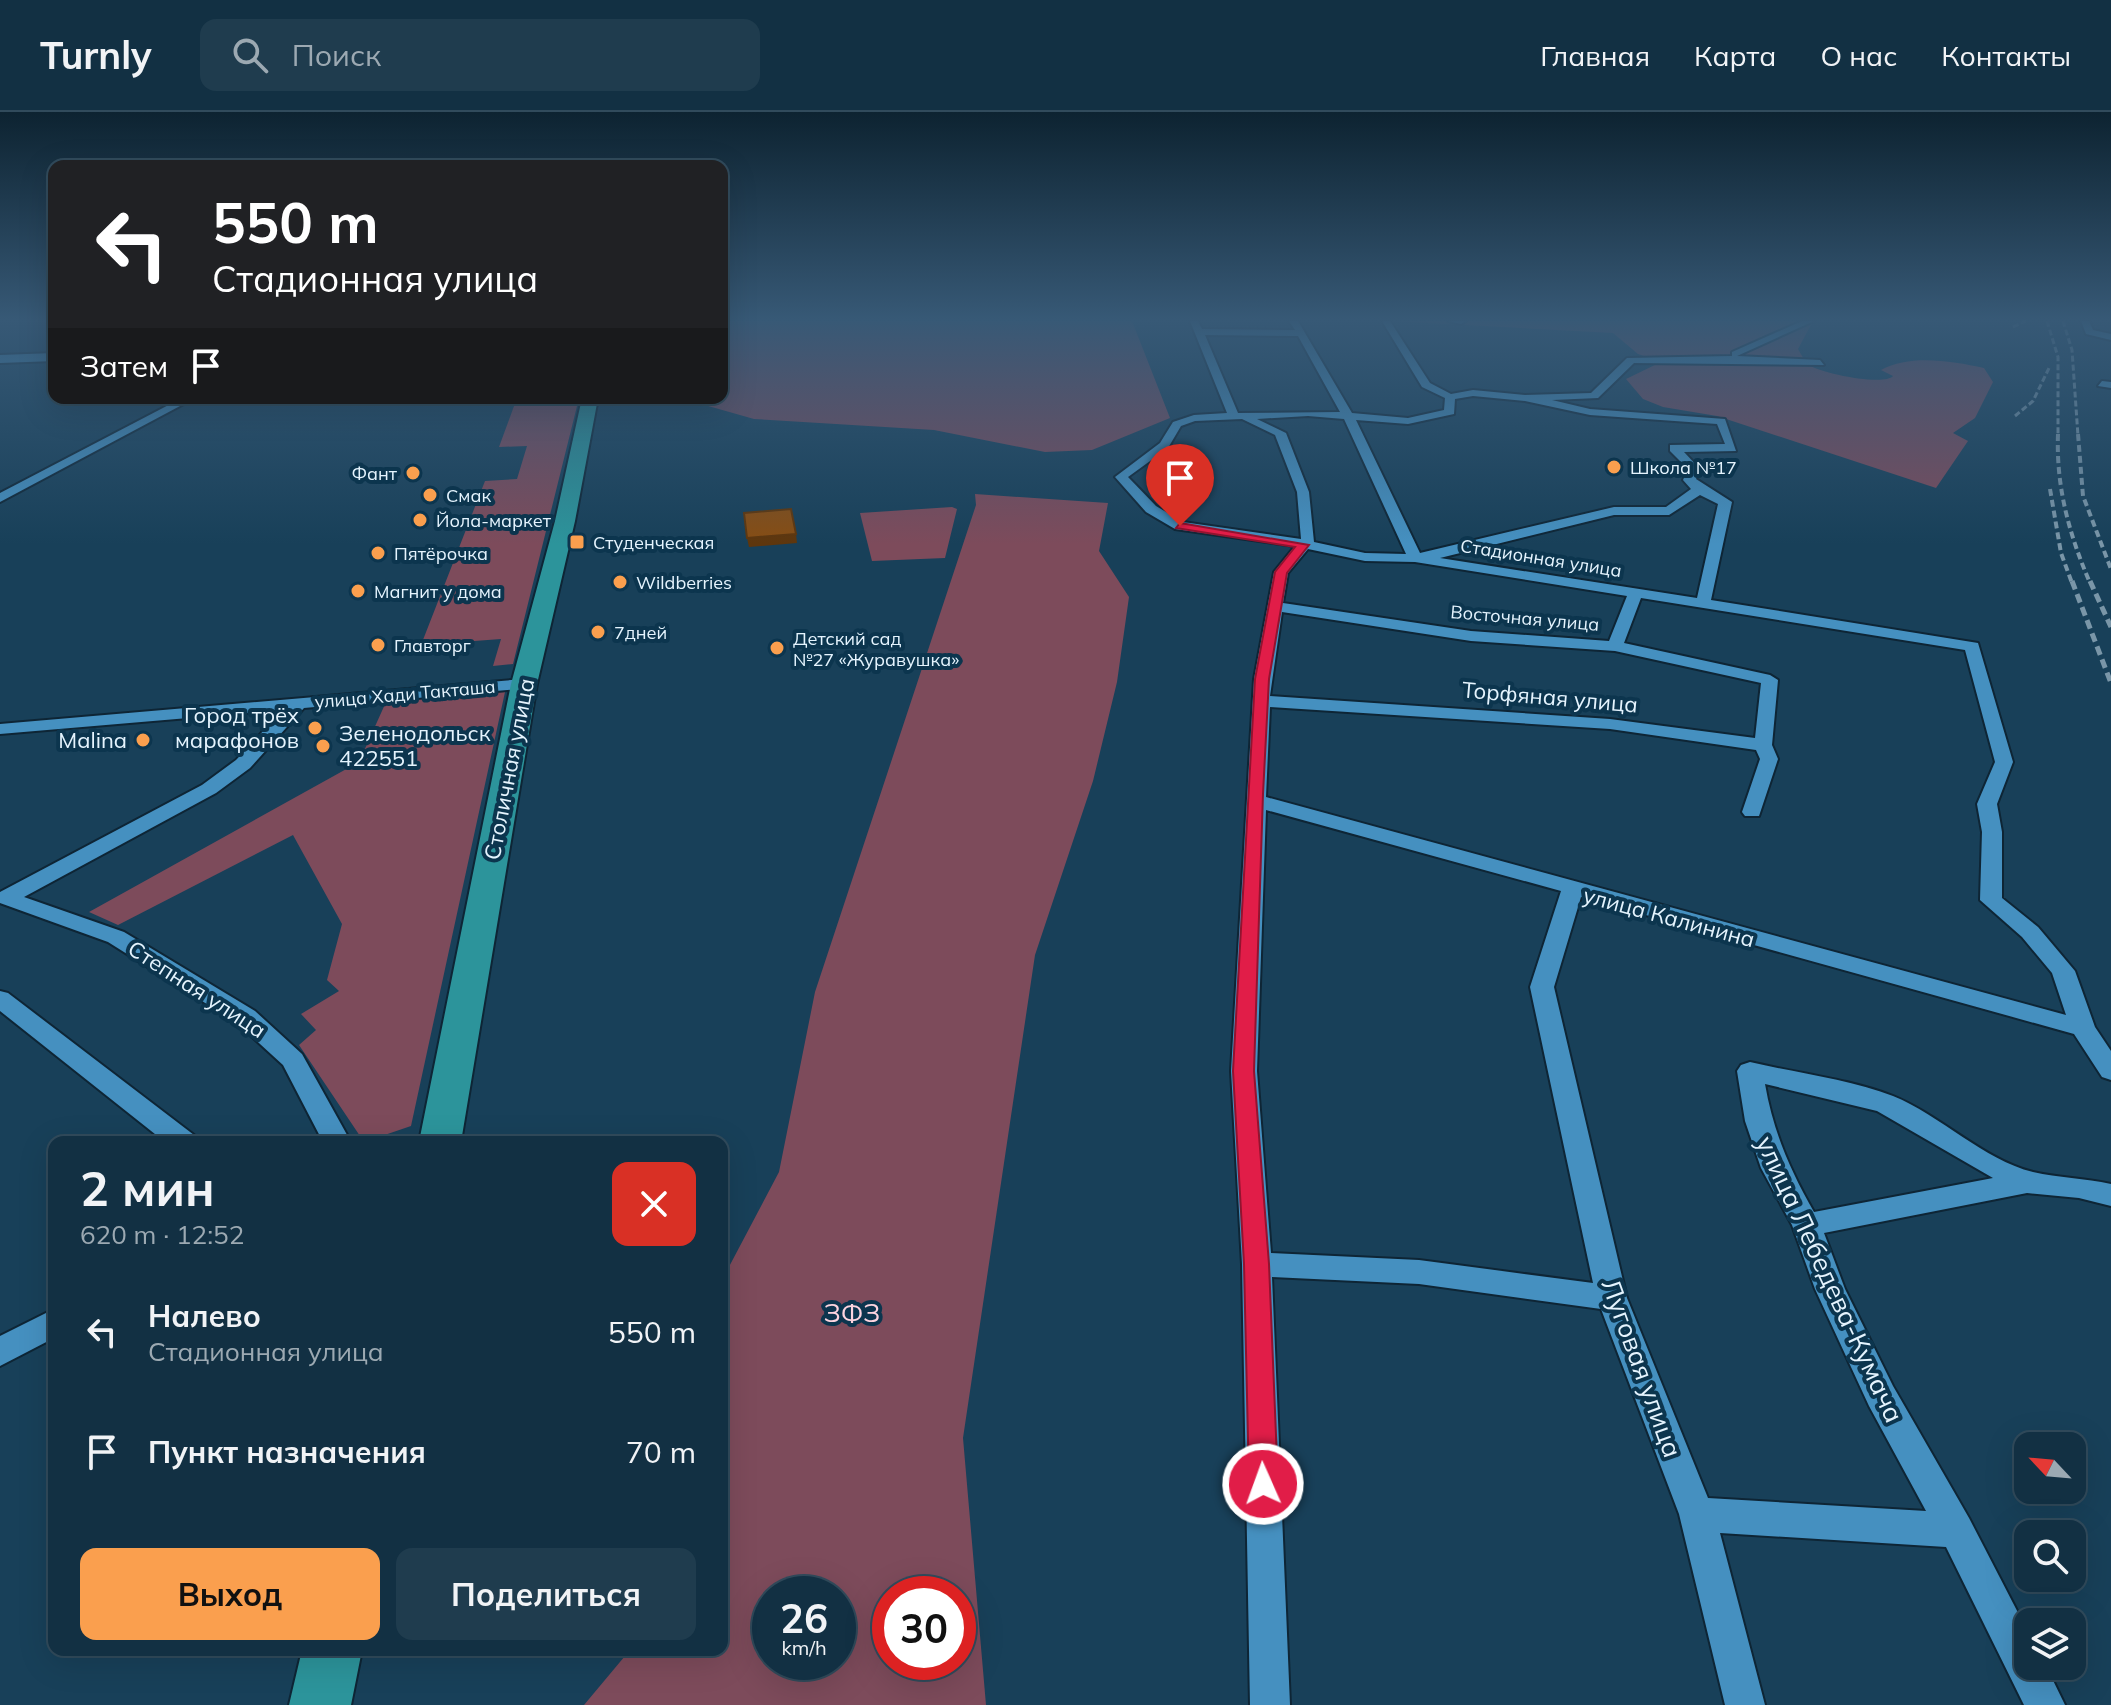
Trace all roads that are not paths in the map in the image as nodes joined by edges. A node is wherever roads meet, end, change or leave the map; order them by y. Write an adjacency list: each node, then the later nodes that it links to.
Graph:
1 (1225, 395): 12 (street)
2 (1336, 395): 11 (street)
3 (1447, 395): 7 (street)
4 (1460, 395): 7 (street)
5 (1497, 395): 8 (street)
6 (1595, 395): 8 (street)
7 (1450, 397): 11 (street)
8 (1525, 398): 13 (street)
9 (179, 404): 14 (street)
10 (589, 404): 21 (main road, Столичная улица)
11 (1347, 414): 12 (street); 16 (street)
12 (1234, 416): 15 (street); 15 (street, Стадионная улица)
13 (1699, 490): 16 (street); 18 (street)
14 (0, 498)
15 (1303, 545): 16 (street, Стадионная улица); 19 (street)
16 (1415, 558): 17 (street, Стадионная улица)
17 (1636, 593): 18 (street, Стадионная улица); 20 (street)
18 (1703, 604): 31 (street, Стадионная улица)
19 (1275, 606): 20 (street, Восточная улица); 22 (street)
20 (1615, 646): 25 (street, Восточная улица)
21 (524, 684): 23 (street, улица Хади Такташа); 35 (main road, Столичная улица)
22 (1262, 701): 25 (street, Торфяная улица); 26 (street)
23 (299, 703): 24 (street, улица Хади Такташа); 29 (street, Степная улица)
24 (0, 729)
25 (1763, 745): 27 (street)
26 (1257, 801): 28 (street, улица Калинина); 39 (street)
27 (1752, 812)
28 (1572, 890): 31 (street, улица Калинина); 40 (street, Луговая улица)
29 (3, 897): 34 (street, Степная улица)
30 (0, 999): 33 (street)
31 (2083, 1028): 32 (street)
32 (2111, 1071)
33 (176, 1136)
34 (334, 1136)
35 (441, 1136)
36 (2027, 1182): 37 (street); 38 (street); 38 (street, улица Лебедева-Кумача)
37 (2111, 1195)
38 (1806, 1225): 44 (street, улица Лебедева-Кумача)
39 (1257, 1264): 40 (street); 47 (street)
40 (1612, 1298): 43 (street, Луговая улица)
41 (48, 1325): 42 (street)
42 (0, 1352)
43 (1697, 1514): 44 (street); 48 (street, Луговая улица)
44 (1956, 1530): 49 (street, улица Лебедева-Кумача)
45 (331, 1656): 46 (main road)
46 (320, 1705)
47 (1270, 1705)
48 (1745, 1705)
49 (2045, 1705)

